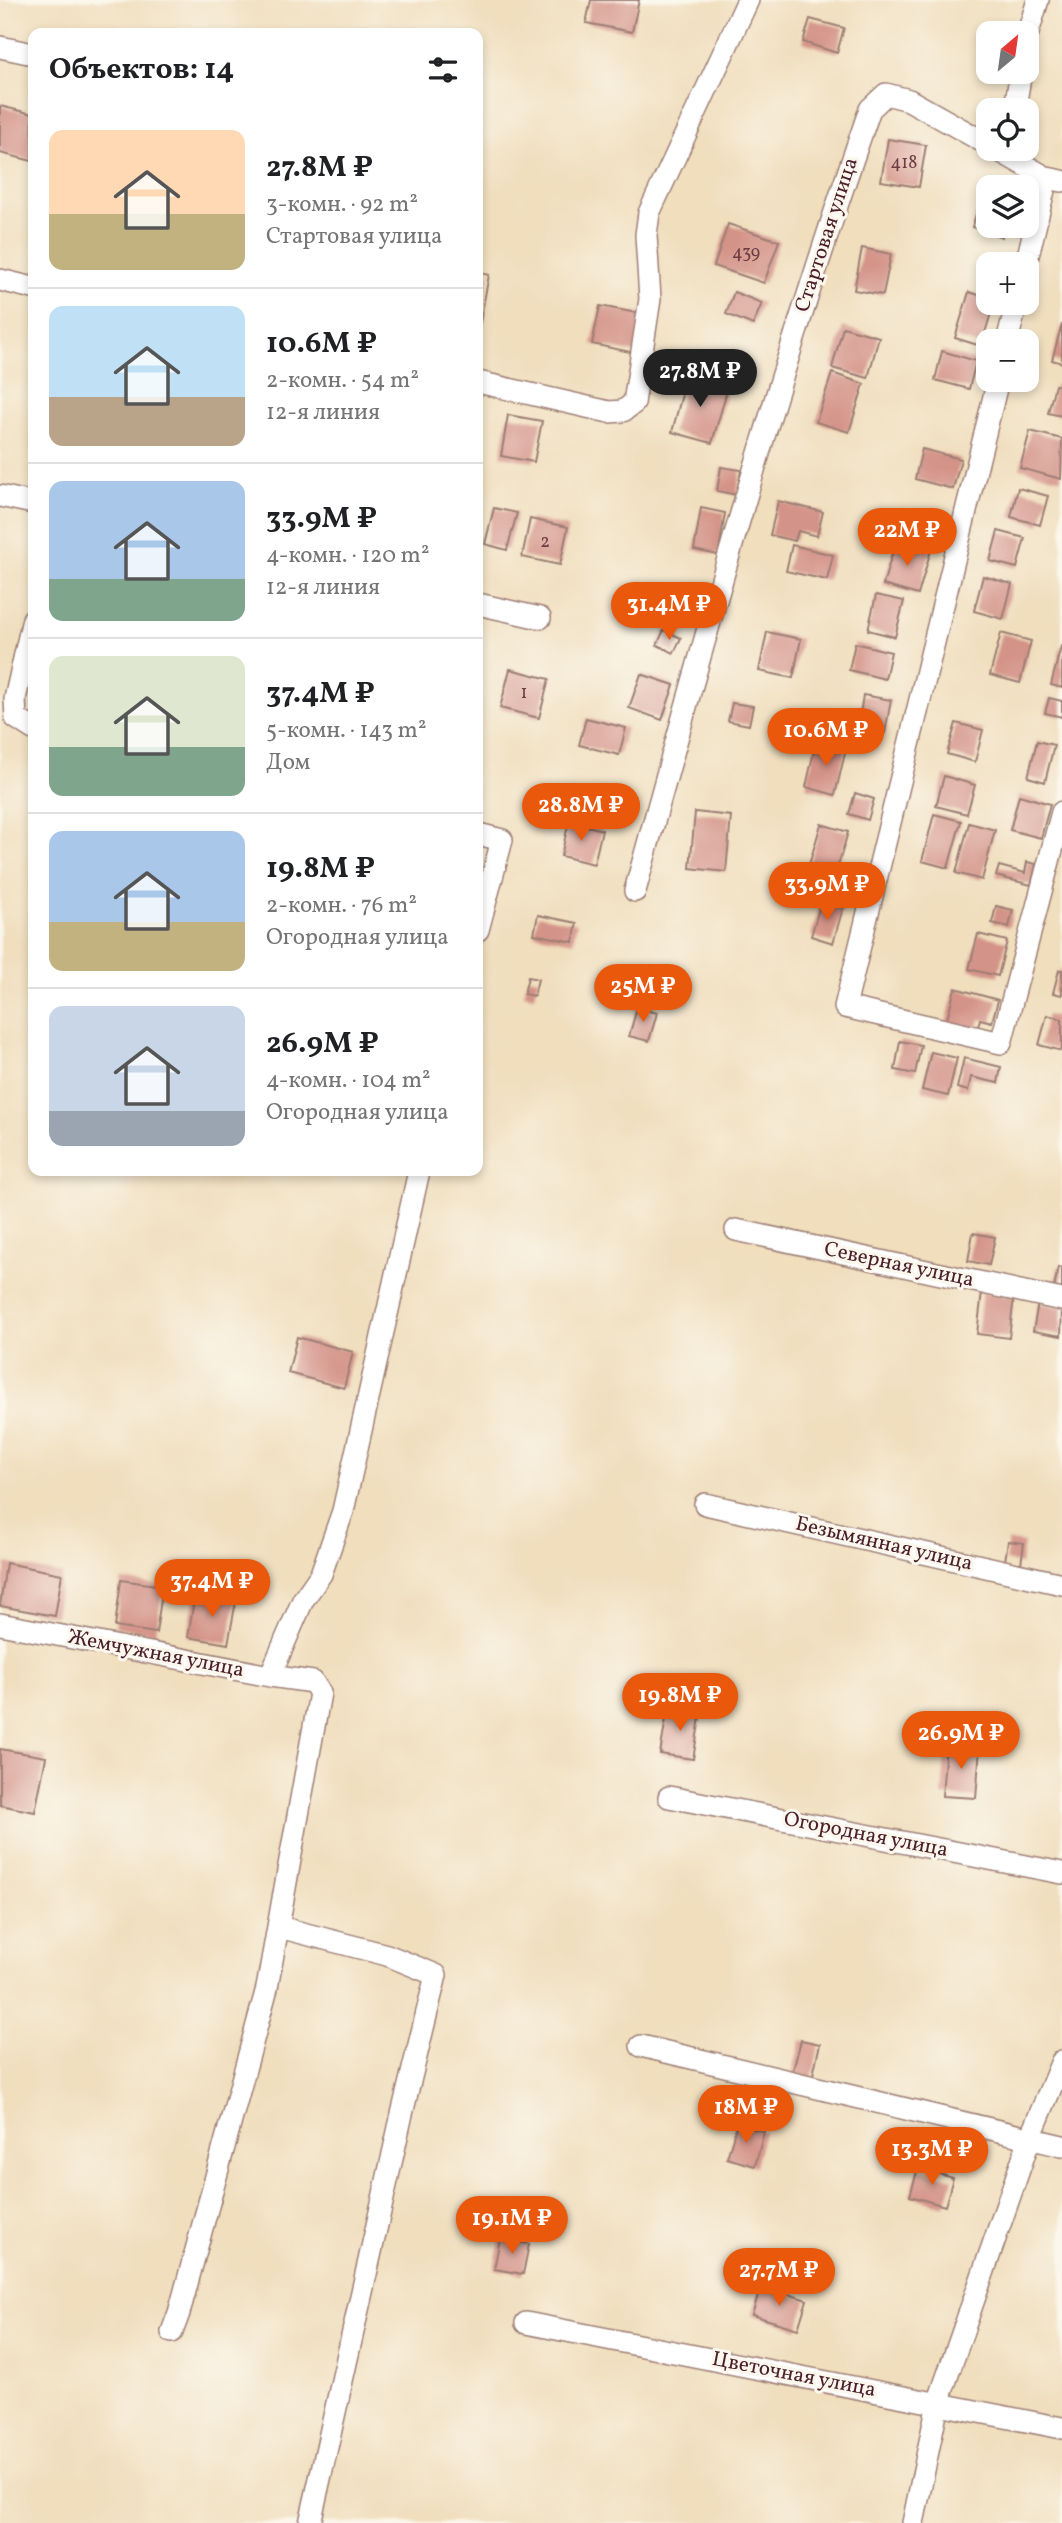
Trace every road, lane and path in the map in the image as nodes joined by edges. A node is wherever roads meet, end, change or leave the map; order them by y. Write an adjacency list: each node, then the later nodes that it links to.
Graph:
1 (748, 0): 12 (street)
2 (1038, 0): 3 (street)
3 (1032, 21)
4 (0, 47): 5 (street)
5 (28, 53)
6 (976, 138): 22 (street, Стартовая улица)
7 (1028, 161): 8 (street)
8 (1055, 179): 9 (street)
9 (1030, 252)
10 (0, 281): 11 (street)
11 (28, 287)
12 (483, 383)
13 (995, 392): 20 (street)
14 (0, 496): 15 (street)
15 (28, 502)
16 (483, 605): 17 (street)
17 (540, 618)
18 (28, 643): 19 (street)
19 (28, 726)
20 (1062, 812)
21 (483, 835): 23 (street)
22 (635, 891)
23 (483, 911)
24 (418, 1176): 30 (street)
25 (736, 1230): 26 (street, Северная улица)
26 (1062, 1300)
27 (705, 1504): 28 (street, Безымянная улица)
28 (1062, 1584)
29 (0, 1624): 30 (street, Жемчужная улица)
30 (270, 1676): 33 (street, Жемчужная улица)
31 (669, 1797): 32 (street, Огородная улица)
32 (1062, 1873)
33 (279, 1927): 39 (street); 42 (street)
34 (641, 2046): 36 (street)
35 (1062, 2062): 36 (street)
36 (1030, 2138): 37 (street); 40 (street)
37 (1062, 2146)
38 (526, 2323): 40 (street, Цветочная улица)
39 (172, 2332)
40 (938, 2403): 41 (street, Цветочная улица); 43 (street)
41 (1062, 2428)
42 (310, 2523)
43 (913, 2523)

